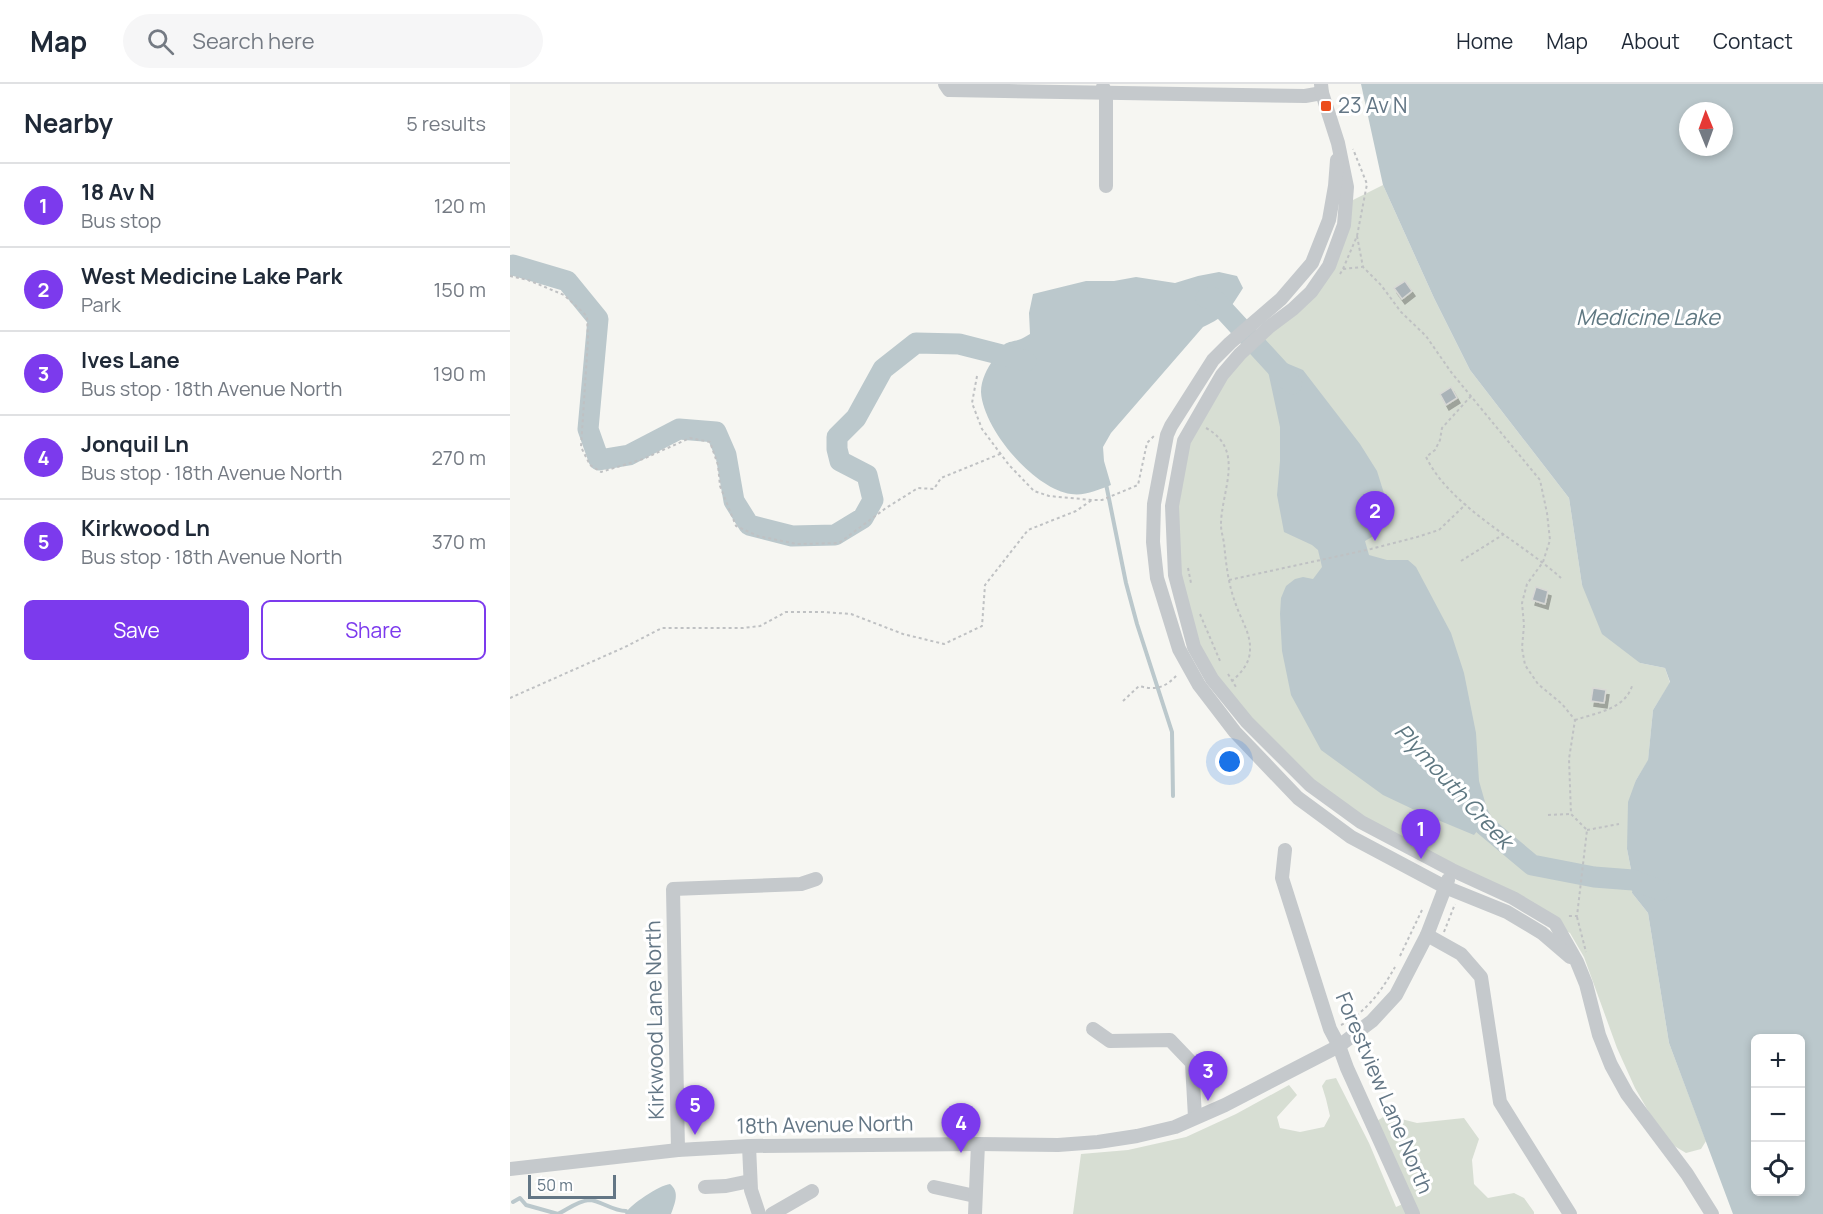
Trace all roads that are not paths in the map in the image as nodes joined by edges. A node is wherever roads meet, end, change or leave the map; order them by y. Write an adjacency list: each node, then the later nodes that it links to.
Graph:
1 (947, 87): 2 (street)
2 (1104, 88): 3 (street); 5 (street)
3 (1198, 89): 4 (street)
4 (1322, 89): 6 (street)
5 (1106, 186)
6 (1265, 322): 8 (street); 10 (street)
7 (1285, 850): 14 (street, Forestview Lane North)
8 (1452, 870): 10 (street, 18th Avenue North); 12 (street)
9 (816, 879): 18 (street, Kirkwood Lane North)
10 (1445, 887): 11 (street, 18th Avenue North); 12 (street)
11 (1427, 935): 14 (street, 18th Avenue North); 29 (street)
12 (1582, 959): 30 (street)
13 (1093, 1029): 15 (street)
14 (1340, 1046): 15 (street, 18th Avenue North); 28 (street, Forestview Lane North)
15 (1195, 1117): 16 (street, 18th Avenue North)
16 (978, 1144): 17 (street, 18th Avenue North); 24 (street)
17 (749, 1146): 18 (street, 18th Avenue North); 20 (street)
18 (678, 1150): 19 (street, 18th Avenue North)
19 (510, 1169)
20 (750, 1181): 21 (street); 25 (street)
21 (705, 1187)
22 (934, 1187): 24 (street)
23 (812, 1191): 26 (street)
24 (975, 1196): 27 (street)
25 (759, 1214)
26 (772, 1214)
27 (975, 1214)
28 (1413, 1214)
29 (1570, 1214)
30 (1712, 1214)

